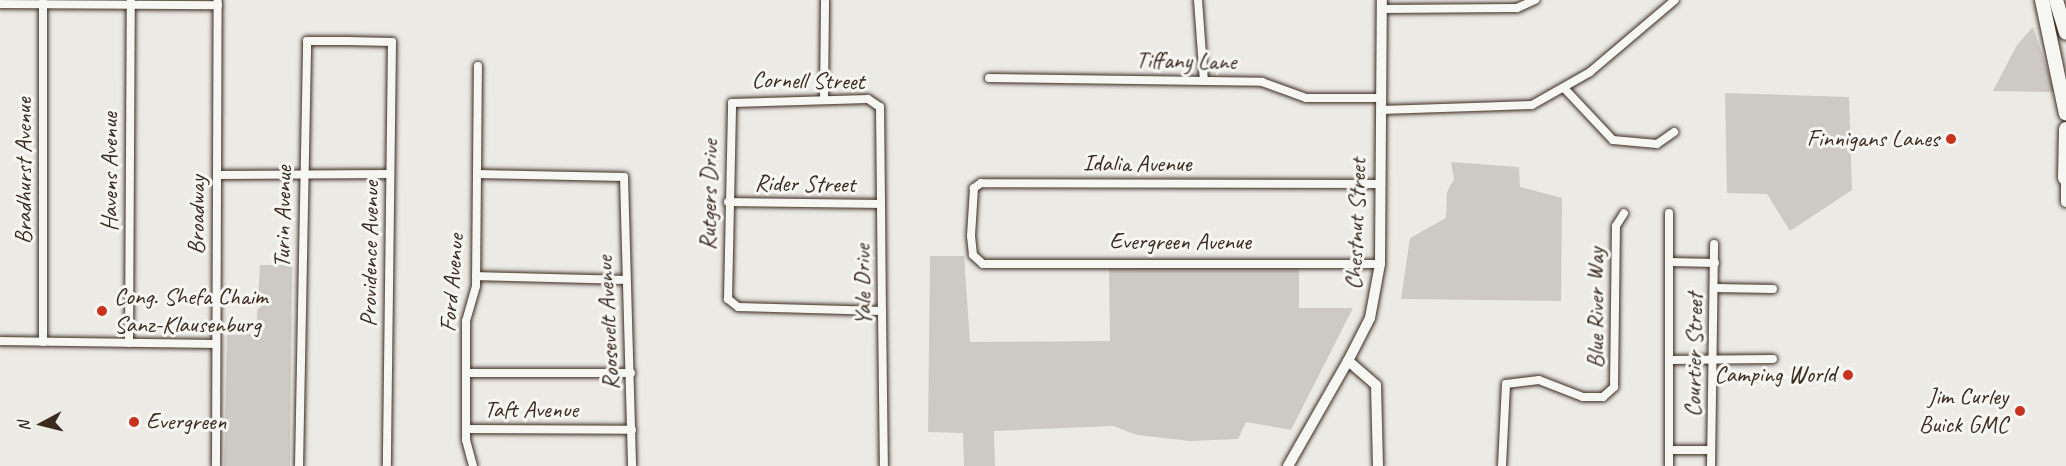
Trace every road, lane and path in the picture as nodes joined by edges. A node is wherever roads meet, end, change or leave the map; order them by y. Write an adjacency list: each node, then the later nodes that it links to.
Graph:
1 (825, 0): 20 (street)
2 (1198, 0): 17 (street)
3 (1535, 0): 11 (street)
4 (1675, 0): 18 (street)
5 (2042, 0): 15 (highway); 24 (highway)
6 (2056, 0): 12 (highway)
7 (43, 2): 8 (street); 10 (street); 49 (street, Bradhurst Avenue)
8 (131, 2): 9 (street); 50 (street, Havens Avenue)
9 (218, 2): 30 (street, Broadway)
10 (0, 4)
11 (1382, 5): 19 (street, Chestnut Street)
12 (2066, 32)
13 (392, 42): 27 (street, Turin Avenue); 28 (street, Providence Avenue)
14 (478, 66): 29 (street, Ford Avenue)
15 (2066, 71)
16 (989, 78): 17 (street, Tiffany Lane)
17 (1204, 81): 19 (street, Tiffany Lane)
18 (1564, 88): 23 (street); 26 (street)
19 (1381, 98): 23 (street, Chestnut Street)
20 (824, 99): 21 (street, Cornell Street); 22 (street, Cornell Street)
21 (735, 101): 33 (street, Rutgers Drive)
22 (878, 104): 35 (street, Yale Drive)
23 (1380, 110): 32 (street, Chestnut Street)
24 (2066, 114)
25 (2066, 129): 31 (highway)
26 (1674, 132)
27 (303, 174): 28 (street); 30 (street); 63 (street, Turin Avenue)
28 (390, 174): 64 (street, Providence Avenue)
29 (477, 174): 43 (street, Ford Avenue); 44 (street, Roosevelt Avenue)
30 (218, 175): 51 (street, Broadway)
31 (2066, 178): 34 (street)
32 (1380, 184): 39 (street, Idalia Avenue); 42 (street, Chestnut Street)
33 (728, 202): 35 (street, Rider Street); 47 (street, Rutgers Drive)
34 (2066, 202)
35 (881, 204): 47 (street, Yale Drive)
36 (1624, 213): 70 (street, Blue River Way)
37 (1669, 213): 40 (street)
38 (1714, 244): 41 (street, Courtier Street)
39 (981, 262): 42 (street, Evergreen Avenue)
40 (1670, 262): 41 (street); 54 (street)
41 (1715, 263): 45 (street, Courtier Street)
42 (1380, 264): 55 (street, Chestnut Street)
43 (476, 276): 44 (street); 56 (street, Ford Avenue)
44 (625, 280): 57 (street, Roosevelt Avenue)
45 (1715, 288): 46 (street); 52 (street, Courtier Street)
46 (1773, 289)
47 (882, 311): 67 (street, Yale Drive)
48 (0, 341): 49 (street)
49 (43, 342): 50 (street)
50 (129, 343): 51 (street)
51 (215, 344): 62 (street, Broadway)
52 (1713, 358): 53 (street); 54 (street); 61 (street, Courtier Street)
53 (1773, 359)
54 (1669, 360): 60 (street)
55 (1348, 361): 68 (street, Chestnut Street); 69 (street)
56 (466, 373): 57 (street); 58 (street, Ford Avenue)
57 (631, 374): 59 (street, Roosevelt Avenue)
58 (466, 429): 59 (street, Taft Avenue); 65 (street, Ford Avenue)
59 (632, 430): 66 (street, Roosevelt Avenue)
60 (1670, 450): 61 (street); 71 (street)
61 (1711, 450): 72 (street, Courtier Street)
62 (216, 466)
63 (299, 466)
64 (387, 466)
65 (473, 466)
66 (632, 466)
67 (884, 466)
68 (1288, 466)
69 (1378, 466)
70 (1502, 466)
71 (1670, 466)
72 (1711, 466)

